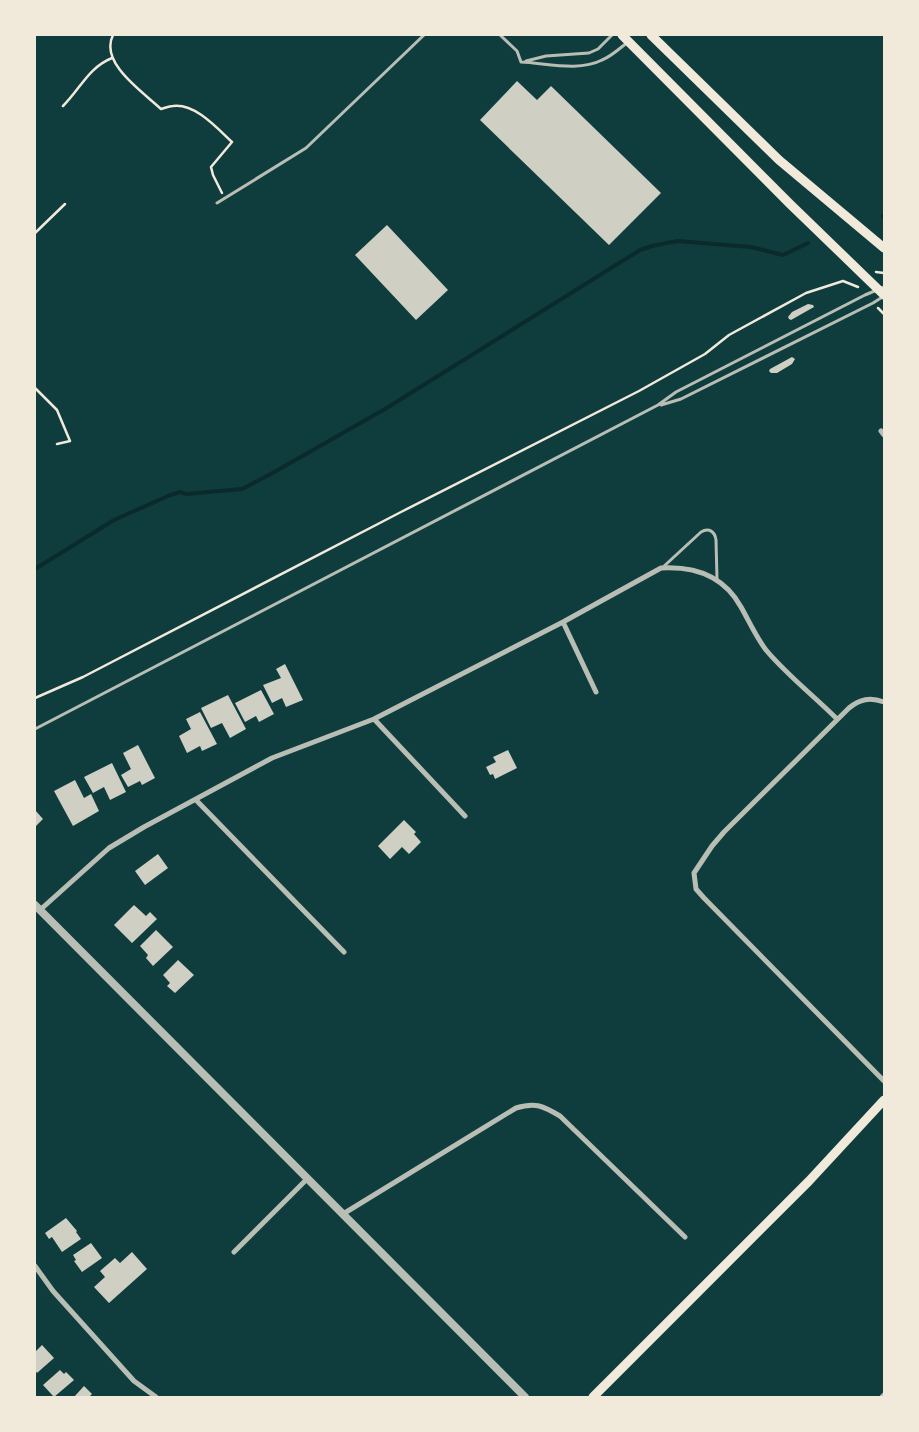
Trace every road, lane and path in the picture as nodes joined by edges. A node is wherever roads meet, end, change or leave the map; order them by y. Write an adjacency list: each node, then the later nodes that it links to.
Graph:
1 (113, 35): 7 (path)
2 (424, 35): 10 (lane)
3 (500, 35): 8 (lane)
4 (612, 35): 8 (lane)
5 (651, 35): 14 (main road)
6 (627, 37): 8 (lane); 16 (main road)
7 (112, 58): 9 (path); 10 (path)
8 (521, 62)
9 (63, 106)
10 (225, 198): 11 (lane)
11 (217, 203)
12 (65, 204): 13 (path)
13 (35, 233)
14 (884, 248)
15 (858, 287): 24 (path)
16 (883, 292): 18 (lane); 18 (lane)
17 (35, 388): 19 (path)
18 (658, 406): 28 (lane)
19 (57, 444)
20 (661, 568): 21 (street); 21 (lane); 22 (street)
21 (717, 579): 27 (street)
22 (563, 622): 23 (street); 26 (street)
23 (596, 692)
24 (35, 698)
25 (884, 702): 27 (street)
26 (374, 719): 29 (street); 30 (street)
27 (837, 719): 33 (street)
28 (35, 729)
29 (196, 800): 31 (street); 32 (street)
30 (465, 816)
31 (37, 907): 35 (street)
32 (344, 952)
33 (884, 1081)
34 (884, 1100): 42 (main road)
35 (307, 1179): 36 (street); 38 (street)
36 (343, 1214): 37 (street); 41 (street)
37 (685, 1237)
38 (234, 1252)
39 (35, 1266): 40 (street)
40 (156, 1397)
41 (524, 1397)
42 (593, 1397)

